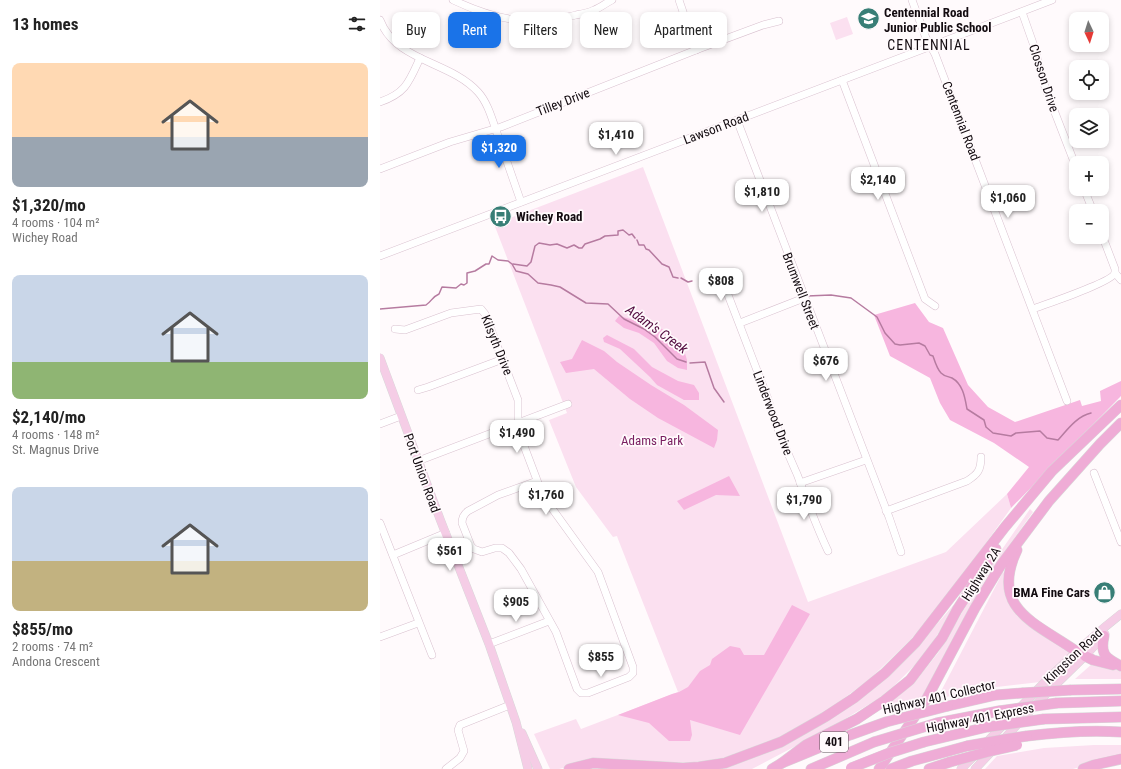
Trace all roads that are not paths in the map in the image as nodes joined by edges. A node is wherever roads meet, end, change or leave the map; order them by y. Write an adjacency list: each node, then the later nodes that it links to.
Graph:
1 (453, 0): 2 (street)
2 (612, 0)
3 (679, 0): 10 (street)
4 (912, 0): 9 (street, Centennial Road)
5 (1052, 0): 6 (street, Lawson Road)
6 (1022, 12): 9 (street, Lawson Road); 16 (street, Closson Drive)
7 (380, 20): 11 (street)
8 (779, 21): 10 (street, Tilley Drive)
9 (930, 46): 12 (street, Lawson Road); 26 (street, Centennial Road)
10 (696, 50): 15 (street, Tilley Drive)
11 (420, 58): 13 (street); 15 (street)
12 (842, 80): 14 (street, Lawson Road); 25 (street)
13 (380, 102)
14 (737, 120): 18 (street, Lawson Road); 24 (street, Brumwell Street)
15 (496, 129): 17 (street, Tilley Drive); 18 (street)
16 (1072, 156)
17 (380, 169)
18 (521, 202): 20 (street, Lawson Road)
19 (1106, 244): 21 (street)
20 (380, 256)
21 (1115, 273): 23 (street); 26 (street)
22 (720, 274): 27 (street, Linderwood Drive)
23 (1121, 280)
24 (804, 298): 27 (street); 40 (street, Brumwell Street)
25 (935, 306)
26 (1033, 309): 32 (street, Centennial Road)
27 (740, 323): 45 (street, Linderwood Drive)
28 (395, 329): 30 (street, Kilsyth Drive)
29 (380, 358): 35 (main road, Port Union Road)
30 (502, 359): 31 (street); 36 (street, Kilsyth Drive)
31 (418, 390)
32 (1067, 401)
33 (568, 404): 36 (street)
34 (1121, 405): 42 (highway)
35 (401, 416): 38 (street); 41 (main road, Port Union Road)
36 (518, 423): 41 (street); 44 (street, Kilsyth Drive)
37 (1121, 423): 47 (highway, Highway 2A)
38 (380, 424)
39 (981, 457): 46 (street)
40 (866, 460): 45 (street); 46 (street, Brumwell Street)
41 (418, 461): 49 (main road, Port Union Road)
42 (1052, 471): 71 (highway); 76 (highway)
43 (1094, 473): 50 (street)
44 (537, 481): 55 (street); 55 (street, Kilsyth Drive)
45 (800, 483): 51 (street, Linderwood Drive)
46 (886, 511): 52 (street, Brumwell Street)
47 (1034, 520): 60 (highway); 79 (highway, Highway 2A)
48 (380, 522): 53 (street)
49 (446, 533): 53 (street); 59 (main road, Port Union Road)
50 (1121, 542)
51 (828, 551)
52 (901, 552)
53 (393, 555): 56 (street)
54 (1121, 614): 57 (main road, Kingston Road); 60 (main road, Kingston Road)
55 (549, 621): 59 (street)
56 (418, 623): 58 (street); 61 (street)
57 (1104, 636): 60 (main road, Kingston Road); 62 (highway)
58 (380, 637)
59 (489, 644): 65 (main road, Port Union Road)
60 (1081, 654): 62 (highway); 82 (main road, Kingston Road); 83 (main road, Kingston Road)
61 (432, 655)
62 (1121, 666)
63 (1121, 689): 71 (highway, Highway 401 Collector / 401, bridge)
64 (1121, 701): 78 (highway, Highway 401 Express / 401, bridge)
65 (510, 705): 67 (main road, Port Union Road); 73 (street)
66 (1121, 716): 72 (highway, Highway 401 Express / 401, bridge)
67 (516, 722): 74 (main road, Port Union Road); 75 (main road, Port Union Road)
68 (1103, 731): 69 (highway); 80 (highway, bridge); 81 (highway, bridge)
69 (1121, 732)
70 (1121, 760): 84 (highway)
71 (782, 764): 77 (highway, Highway 401 Collector / 401)
72 (849, 768)
73 (446, 769)
74 (528, 769)
75 (538, 769)
76 (569, 769)
77 (772, 769)
78 (811, 769)
79 (878, 769)
80 (891, 769)
81 (929, 769)
82 (961, 769)
83 (975, 769)
84 (1083, 769)

